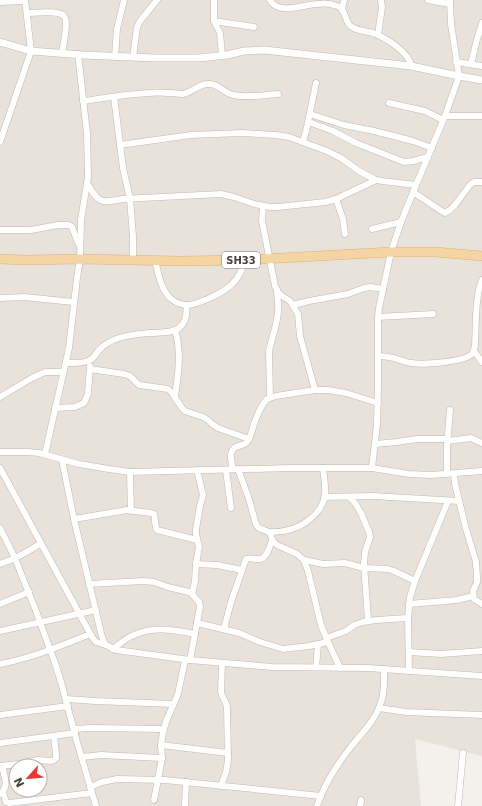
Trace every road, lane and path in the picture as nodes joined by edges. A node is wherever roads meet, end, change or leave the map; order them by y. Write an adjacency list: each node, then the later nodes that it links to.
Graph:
1 (124, 0): 23 (street)
2 (157, 0): 24 (street)
3 (214, 0): 14 (street)
4 (270, 0): 11 (street)
5 (344, 0): 12 (street)
6 (381, 0): 17 (street)
7 (428, 0): 10 (street)
8 (25, 1): 9 (street); 13 (street)
9 (0, 2)
10 (450, 2): 25 (street)
11 (309, 3): 12 (street)
12 (342, 9): 17 (street)
13 (27, 13): 19 (street); 20 (street)
14 (214, 21): 16 (street); 22 (street)
15 (482, 23): 26 (street)
16 (254, 27)
17 (378, 35): 27 (street)
18 (0, 42): 19 (street)
19 (31, 51): 20 (street); 40 (street)
20 (62, 53): 21 (street)
21 (78, 54): 23 (street); 34 (street)
22 (222, 55): 24 (street); 27 (street)
23 (116, 56): 24 (street)
24 (133, 57)
25 (456, 62): 26 (street); 29 (street)
26 (471, 64): 28 (street)
27 (411, 66): 29 (street)
28 (482, 66)
29 (458, 76): 30 (street); 38 (street)
30 (482, 80)
31 (316, 83): 36 (street)
32 (278, 94): 33 (street)
33 (114, 97): 34 (street); 42 (street)
34 (83, 101): 47 (street)
35 (389, 103): 38 (street)
36 (310, 114): 39 (street); 43 (street)
37 (482, 116): 38 (street)
38 (444, 118): 43 (street)
39 (309, 122): 41 (street); 44 (street)
40 (0, 141)
41 (303, 142): 42 (street); 45 (street)
42 (120, 145): 50 (street)
43 (432, 148): 44 (street)
44 (428, 157): 48 (street)
45 (376, 180): 48 (street); 51 (street)
46 (482, 182): 49 (street)
47 (87, 183): 50 (street); 57 (street)
48 (416, 184): 49 (street)
49 (413, 192): 53 (street)
50 (130, 199): 52 (street); 63 (street)
51 (336, 199): 52 (street); 56 (street)
52 (263, 206): 62 (street)
53 (401, 222): 54 (street); 58 (street)
54 (372, 229)
55 (0, 230): 57 (street)
56 (345, 234)
57 (80, 248): 61 (street)
58 (392, 252): 59 (main road, SH33); 62 (main road, SH33); 68 (street)
59 (481, 257)
60 (0, 259): 61 (main road, SH33)
61 (80, 259): 63 (main road, SH33); 70 (street)
62 (270, 259): 65 (main road, SH33); 67 (street)
63 (132, 260): 64 (main road, SH33)
64 (155, 260): 65 (main road, SH33); 71 (street)
65 (245, 260): 71 (street)
66 (482, 280): 76 (street)
67 (277, 289): 72 (street); 87 (street)
68 (383, 289): 72 (street); 74 (street)
69 (0, 298): 70 (street)
70 (74, 302): 81 (street)
71 (187, 305): 75 (street)
72 (293, 305): 84 (street)
73 (433, 314): 74 (street)
74 (378, 317): 78 (street)
75 (175, 330): 79 (street); 86 (street)
76 (479, 342): 77 (street)
77 (474, 351): 78 (street); 80 (street)
78 (378, 356): 88 (street)
79 (90, 360): 81 (street); 82 (street)
80 (482, 362)
81 (66, 363): 83 (street)
82 (90, 369): 86 (street); 89 (street)
83 (63, 372): 85 (street); 89 (street)
84 (315, 390): 87 (street); 88 (street)
85 (0, 397)
86 (175, 397): 91 (street)
87 (270, 397): 91 (street)
88 (378, 403): 94 (street)
89 (55, 408): 96 (street)
90 (450, 410): 92 (street)
91 (249, 439): 101 (street)
92 (448, 440): 93 (street); 94 (street); 106 (street)
93 (482, 443)
94 (375, 444): 100 (street)
95 (0, 452): 96 (street)
96 (45, 454): 97 (street)
97 (62, 460): 105 (street); 113 (street)
98 (0, 468): 118 (street)
99 (323, 468): 100 (street); 101 (street); 107 (street)
100 (372, 468): 106 (street)
101 (236, 469): 103 (street); 115 (street)
102 (197, 470): 103 (street); 105 (street); 116 (street)
103 (226, 470): 111 (street)
104 (482, 471): 106 (street)
105 (130, 472): 112 (street)
106 (450, 474): 110 (street)
107 (324, 497): 108 (street); 115 (street)
108 (349, 497): 109 (street); 125 (street)
109 (448, 501): 110 (street); 127 (street)
110 (459, 501): 120 (street)
111 (231, 508)
112 (131, 511): 113 (street); 116 (street)
113 (74, 519): 128 (street)
114 (0, 528): 121 (street)
115 (269, 532): 117 (street)
116 (197, 540): 124 (street)
117 (272, 540): 122 (street); 126 (street)
118 (41, 544): 121 (street); 136 (street)
119 (482, 554): 120 (street)
120 (475, 557): 131 (street)
121 (15, 559): 123 (street); 129 (street)
122 (304, 560): 125 (street); 145 (street)
123 (0, 564)
124 (196, 564): 126 (street); 130 (street)
125 (364, 568): 127 (street); 138 (street)
126 (242, 570): 141 (street)
127 (415, 580): 133 (street)
128 (89, 584): 130 (street); 135 (street)
129 (28, 592): 132 (street); 139 (street)
130 (192, 594): 140 (street)
131 (473, 596): 133 (street); 134 (street)
132 (0, 604)
133 (409, 604): 137 (street)
134 (482, 604)
135 (96, 610): 136 (street); 146 (street)
136 (79, 614): 139 (street); 143 (street)
137 (408, 618): 138 (street); 151 (street)
138 (368, 620): 145 (street)
139 (40, 622): 142 (street); 149 (street)
140 (197, 623): 141 (street); 144 (street)
141 (224, 629): 147 (street)
142 (0, 631)
143 (90, 634): 146 (street); 149 (street)
144 (195, 634): 148 (street); 152 (street)
145 (327, 640): 147 (street); 156 (street)
146 (106, 644): 148 (street)
147 (318, 645): 155 (street)
148 (112, 649): 152 (street)
149 (50, 650): 154 (street); 160 (street)
150 (482, 651): 151 (street)
151 (409, 652): 158 (street)
152 (188, 660): 153 (street); 161 (street)
153 (222, 663): 155 (street); 171 (street)
154 (0, 664)
155 (316, 667): 156 (street)
156 (340, 668): 157 (street)
157 (384, 669): 158 (street); 163 (street)
158 (409, 671): 159 (street)
159 (482, 676)
160 (66, 699): 161 (street); 162 (street)
161 (173, 704): 166 (street)
162 (68, 706): 164 (street); 167 (street)
163 (379, 708): 165 (street); 182 (street)
164 (0, 715)
165 (482, 716)
166 (163, 729): 167 (street); 170 (street)
167 (74, 731): 168 (street); 173 (street)
168 (54, 736): 169 (street); 175 (street)
169 (0, 744)
170 (161, 745): 171 (street); 174 (street)
171 (228, 753): 179 (street)
172 (463, 753): 187 (street)
173 (82, 757): 174 (street); 178 (street)
174 (162, 758): 176 (street)
175 (1, 766): 180 (street)
176 (158, 780): 177 (street); 178 (street); 183 (street)
177 (186, 782): 179 (street); 185 (street)
178 (90, 786): 181 (street)
179 (221, 786): 182 (street)
180 (2, 793): 181 (street)
181 (92, 793): 184 (street)
182 (321, 796): 186 (street)
183 (154, 800)
184 (96, 806)
185 (185, 806)
186 (317, 806)
187 (458, 806)

